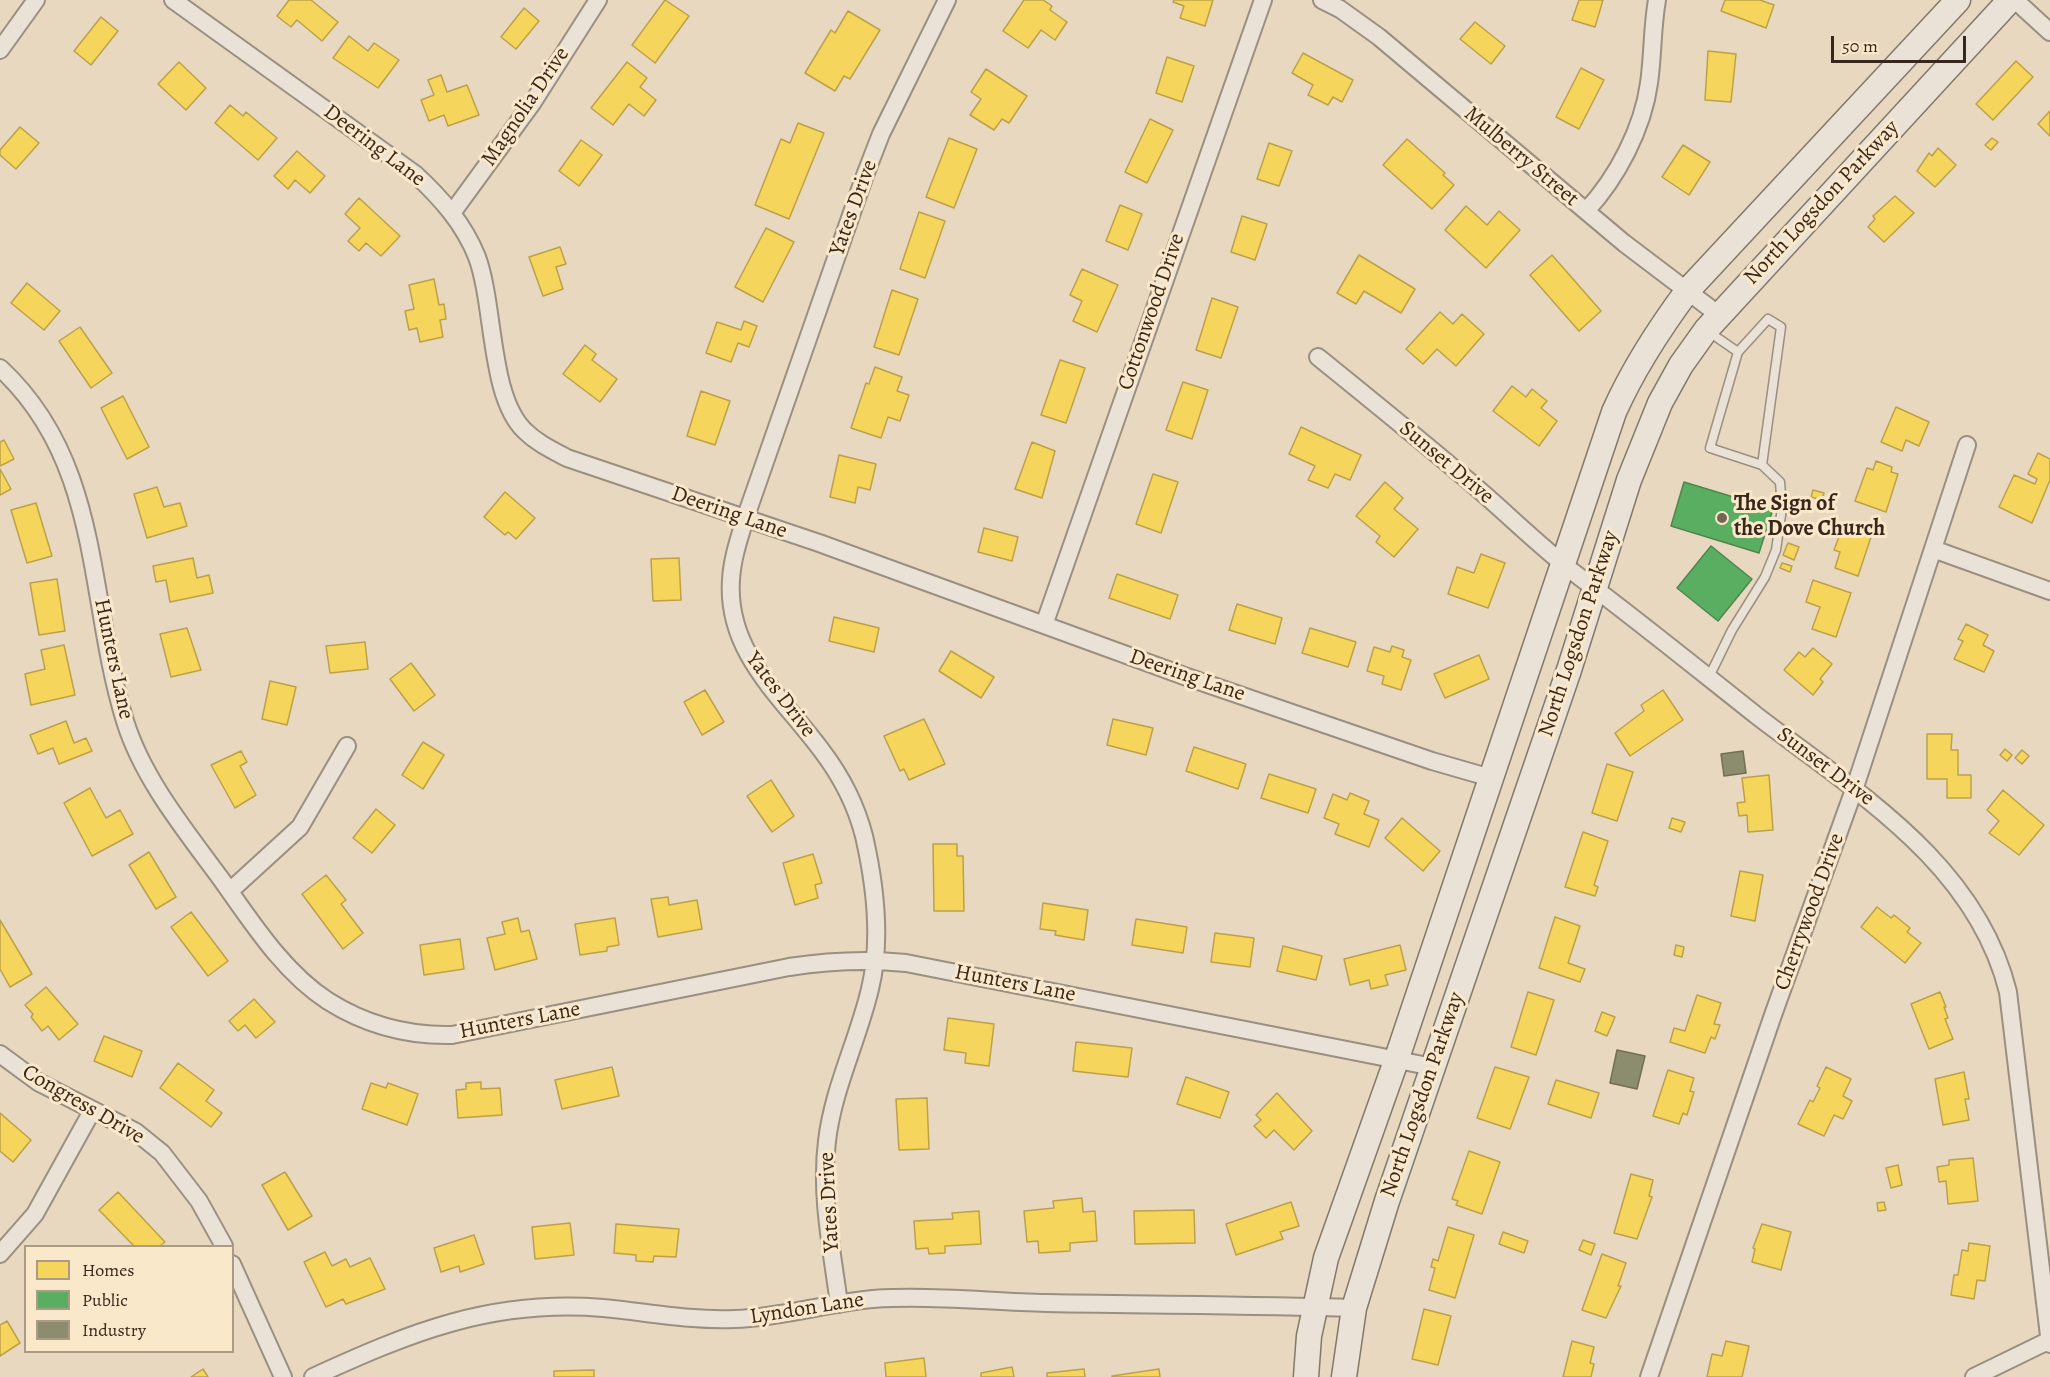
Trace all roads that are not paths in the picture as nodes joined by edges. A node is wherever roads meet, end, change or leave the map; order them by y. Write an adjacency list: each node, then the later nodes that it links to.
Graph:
1 (36, 0): 12 (street)
2 (173, 0): 14 (street, Deering Lane)
3 (598, 0): 14 (street, Magnolia Drive)
4 (947, 0): 22 (street, Yates Drive)
5 (1263, 0): 27 (street, Cottonwood Drive)
6 (1322, 0): 13 (street, Mulberry Street)
7 (1657, 0): 13 (street)
8 (1958, 0): 15 (main road, North Logsdon Parkway)
9 (2010, 0): 16 (main road, North Logsdon Parkway)
10 (2014, 0): 11 (street)
11 (2050, 32)
12 (0, 50)
13 (1586, 211): 15 (street, Mulberry Street)
14 (452, 213): 22 (street, Deering Lane)
15 (1688, 290): 16 (street, Mulberry Street); 24 (main road, North Logsdon Parkway)
16 (1712, 323): 17 (lane); 25 (main road, North Logsdon Parkway)
17 (1738, 352): 21 (lane); 21 (lane)
18 (1318, 357): 24 (street, Sunset Drive)
19 (0, 369): 32 (street, Hunters Lane)
20 (1967, 445): 23 (street, Cherrywood Drive)
21 (1762, 465): 28 (lane)
22 (745, 519): 27 (street, Deering Lane); 33 (street, Yates Drive)
23 (1933, 549): 26 (street); 31 (street, Cherrywood Drive)
24 (1564, 564): 25 (street, Sunset Drive); 30 (main road, North Logsdon Parkway)
25 (1595, 587): 28 (street, Sunset Drive); 36 (main road, North Logsdon Parkway)
26 (2050, 591)
27 (1044, 625): 30 (street, Deering Lane)
28 (1709, 677): 31 (street, Sunset Drive)
29 (347, 746): 32 (street)
30 (1491, 778): 35 (main road, North Logsdon Parkway)
31 (1855, 787): 44 (street, Sunset Drive); 49 (street, Cherrywood Drive)
32 (230, 891): 33 (street, Hunters Lane)
33 (874, 960): 35 (street, Hunters Lane); 41 (street, Yates Drive)
34 (0, 1054): 37 (street, Congress Drive)
35 (1396, 1061): 36 (street, Hunters Lane); 42 (main road, North Logsdon Parkway)
36 (1433, 1067): 43 (main road, North Logsdon Parkway)
37 (92, 1111): 38 (street, Congress Drive); 39 (street)
38 (223, 1245)
39 (0, 1254)
40 (234, 1268): 45 (street)
41 (839, 1304): 42 (street, Lyndon Lane); 46 (street, Lyndon Lane)
42 (1314, 1307): 43 (street, Lyndon Lane); 47 (main road, North Logsdon Parkway)
43 (1354, 1308): 48 (main road, North Logsdon Parkway)
44 (2050, 1342): 50 (street)
45 (284, 1377)
46 (313, 1377)
47 (1306, 1377)
48 (1344, 1377)
49 (1648, 1377)
50 (1974, 1377)

